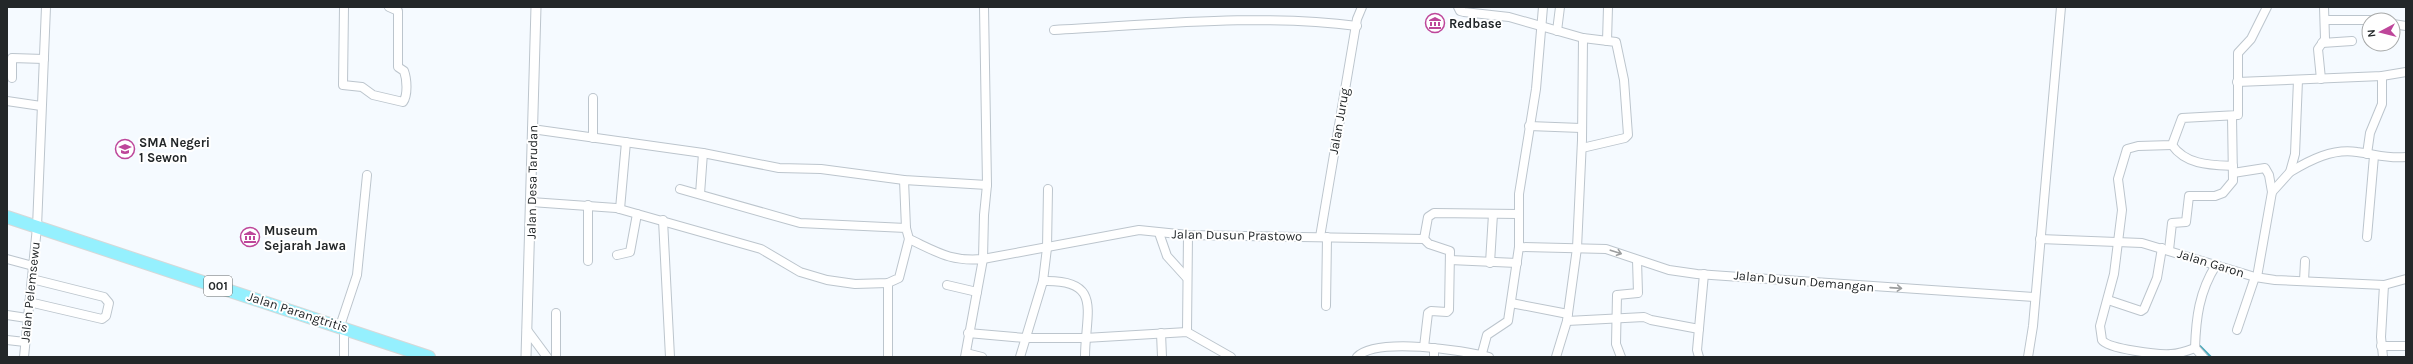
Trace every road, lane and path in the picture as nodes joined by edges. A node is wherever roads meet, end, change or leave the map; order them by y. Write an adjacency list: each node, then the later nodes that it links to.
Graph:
1 (46, 7): 24 (street, Jalan Pelemsewu)
2 (344, 7): 3 (street)
3 (389, 7)
4 (536, 7): 37 (street, Jalan Desa Tarudan)
5 (984, 7): 49 (street)
6 (1362, 7): 16 (street, Jalan Jurug)
7 (1458, 7): 17 (street)
8 (1543, 7): 17 (street)
9 (1560, 7): 19 (street)
10 (1608, 7): 21 (street)
11 (2060, 7): 70 (street)
12 (2267, 7): 30 (street)
13 (2324, 7): 14 (street)
14 (2325, 20): 15 (street); 23 (street)
15 (2361, 20)
16 (1357, 26): 18 (street); 66 (street, Jalan Jurug)
17 (1541, 26): 19 (street); 35 (street)
18 (1054, 30)
19 (1557, 31): 20 (street)
20 (1583, 38): 21 (street); 36 (street)
21 (1607, 41): 41 (street)
22 (2352, 41): 23 (street)
23 (2322, 43): 28 (street)
24 (44, 59): 27 (street); 33 (street, Jalan Pelemsewu)
25 (2406, 72): 26 (street)
26 (2382, 76): 28 (street); 43 (street)
27 (12, 78)
28 (2321, 79): 29 (street)
29 (2298, 80): 30 (street); 46 (street)
30 (2237, 82): 34 (street)
31 (593, 98): 38 (street)
32 (7, 101): 33 (street)
33 (41, 106): 62 (street, Jalan Pelemsewu)
34 (2232, 116): 40 (street); 45 (street)
35 (1529, 126): 36 (street); 59 (street)
36 (1581, 128): 41 (street)
37 (532, 129): 38 (street); 54 (street, Jalan Desa Tarudan)
38 (593, 138): 39 (street)
39 (626, 142): 42 (street); 56 (street)
40 (2172, 145): 45 (street); 71 (street)
41 (1582, 148): 74 (street)
42 (703, 153): 48 (street); 53 (street)
43 (2370, 155): 44 (street); 46 (street); 67 (street)
44 (2406, 157)
45 (2233, 169): 52 (street); 75 (street)
46 (2290, 172): 52 (street)
47 (367, 175): 108 (street)
48 (904, 180): 49 (street); 63 (street)
49 (987, 185): 78 (street)
50 (680, 189): 53 (street)
51 (1048, 189): 73 (street)
52 (2272, 192): 89 (street)
53 (700, 194): 63 (street)
54 (531, 202): 55 (street); 110 (street, Jalan Desa Tarudan)
55 (588, 205): 56 (street); 81 (street)
56 (620, 208): 57 (street)
57 (637, 214): 61 (street); 76 (street)
58 (1493, 214): 59 (street); 69 (street); 83 (street)
59 (1518, 214): 72 (street)
60 (7, 217): 62 (main road, Jalan Parangtritis / 001)
61 (663, 220): 94 (street); 132 (street)
62 (37, 227): 86 (street, Jalan Pelemsewu); 108 (main road, Jalan Parangtritis / 001)
63 (906, 228): 68 (street)
64 (1159, 233): 65 (street, Jalan Dusun Prastowo); 73 (street); 88 (street, Jalan Dusun Prastowo)
65 (1188, 235): 66 (street, Jalan Dusun Prastowo); 88 (street)
66 (1323, 237): 69 (street, Jalan Dusun Prastowo); 102 (street, Jalan Jurug)
67 (2367, 237)
68 (909, 239): 78 (street); 94 (street)
69 (1424, 239): 79 (street)
70 (2040, 239): 71 (street, Jalan Garon); 98 (street)
71 (2119, 242): 75 (street, Jalan Garon); 99 (street)
72 (1519, 247): 74 (street, Jalan Dusun Demangan); 84 (street)
73 (1047, 248): 78 (street); 93 (street)
74 (1577, 248): 80 (street, Jalan Dusun Demangan, one-way to 80); 105 (street)
75 (2166, 249): 85 (street, Jalan Garon); 99 (street)
76 (617, 255)
77 (7, 258): 86 (street)
78 (983, 259): 97 (street)
79 (1450, 260): 83 (street); 122 (street)
80 (1637, 260): 87 (street, Jalan Dusun Demangan); 107 (street)
81 (588, 261)
82 (2305, 261): 92 (street)
83 (1490, 262): 84 (street)
84 (1517, 263): 101 (street)
85 (2216, 265): 89 (street, Jalan Garon); 119 (street)
86 (33, 266): 91 (street, Jalan Pelemsewu)
87 (1704, 274): 98 (street, Jalan Dusun Demangan, one-way to 98); 109 (street)
88 (1186, 277): 112 (street)
89 (2256, 277): 92 (street, Jalan Garon); 111 (street)
90 (2406, 279): 95 (street, Jalan Garon)
91 (32, 280): 100 (street, Jalan Pelemsewu); 100 (street)
92 (2304, 281): 95 (street, Jalan Garon)
93 (1043, 282): 115 (street); 116 (street)
94 (888, 283): 133 (street)
95 (2384, 285): 120 (street)
96 (947, 286): 97 (street)
97 (976, 292): 113 (street)
98 (2034, 297): 144 (street)
99 (2108, 300): 119 (street)
100 (29, 302): 106 (street, Jalan Pelemsewu)
101 (1511, 303): 105 (street); 125 (street)
102 (1326, 306)
103 (556, 313): 131 (street)
104 (7, 316): 106 (street)
105 (1568, 317): 107 (street); 141 (street)
106 (27, 318): 118 (street, Jalan Pelemsewu)
107 (1616, 318): 109 (street); 142 (street)
108 (342, 326): 127 (street); 128 (main road, Jalan Parangtritis / 001)
109 (1699, 329): 143 (street)
110 (527, 330): 129 (street, Jalan Desa Tarudan); 130 (street)
111 (2237, 330)
112 (1187, 332): 114 (street); 138 (street)
113 (968, 333): 115 (street); 124 (street)
114 (1161, 333): 116 (street); 137 (street)
115 (1025, 338): 116 (street); 135 (street)
116 (1085, 338): 136 (street)
117 (7, 340): 118 (street)
118 (25, 342): 126 (street, Jalan Pelemsewu)
119 (2195, 346): 145 (street)
120 (2382, 346): 121 (street); 146 (street)
121 (2406, 346)
122 (1424, 347): 123 (street); 139 (street)
123 (1434, 348): 125 (street); 140 (street)
124 (965, 355): 134 (street)
125 (1484, 356)
126 (24, 357)
127 (344, 357)
128 (429, 357)
129 (526, 357)
130 (547, 357)
131 (556, 357)
132 (670, 357)
133 (888, 357)
134 (982, 357)
135 (1020, 357)
136 (1085, 357)
137 (1162, 357)
138 (1231, 357)
139 (1357, 357)
140 (1434, 357)
141 (1556, 357)
142 (1621, 357)
143 (1699, 357)
144 (2028, 357)
145 (2203, 357)
146 (2383, 357)

